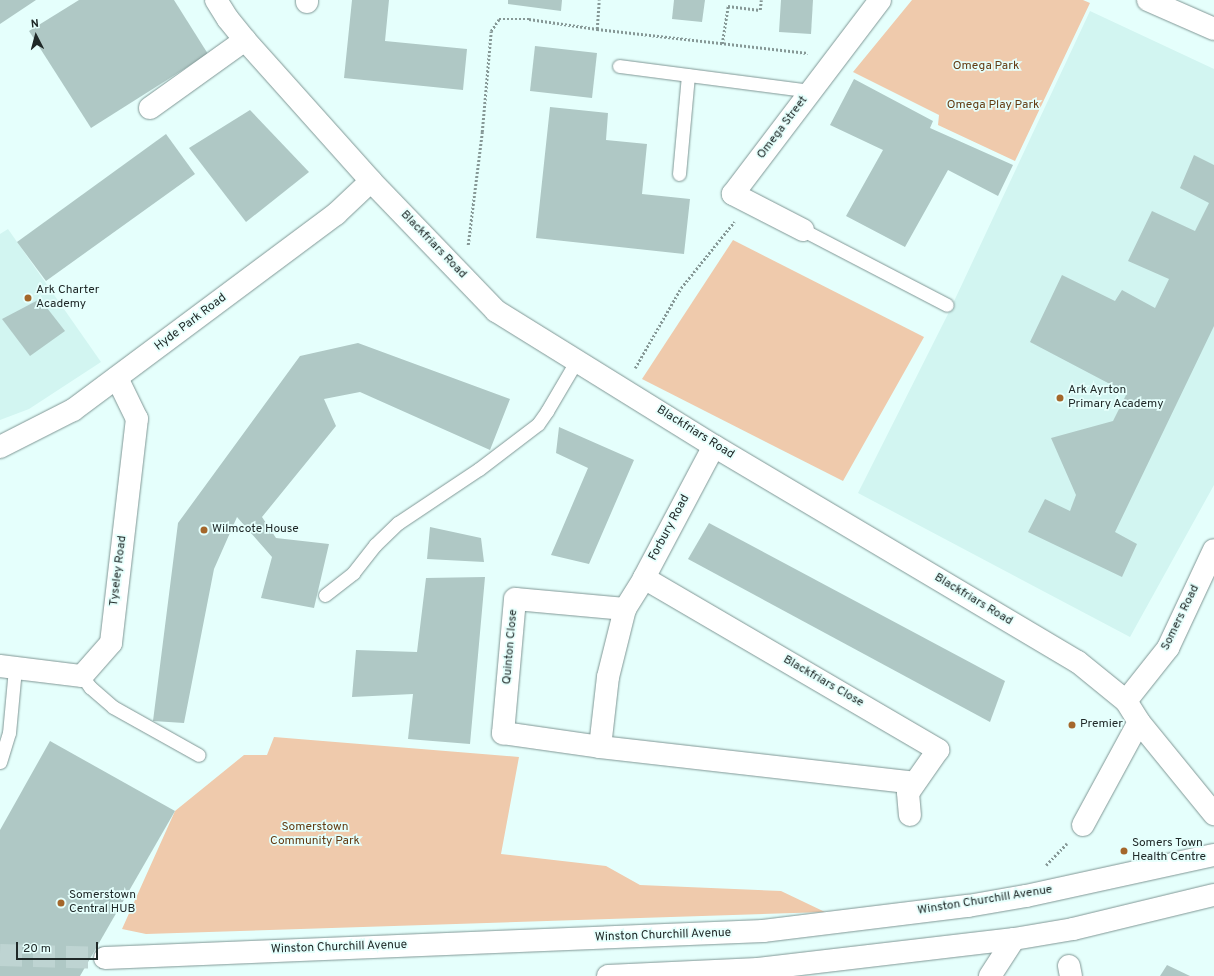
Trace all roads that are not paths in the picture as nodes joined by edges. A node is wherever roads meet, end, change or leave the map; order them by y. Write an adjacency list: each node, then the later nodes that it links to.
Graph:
1 (216, 0): 5 (street, Blackfriars Road)
2 (880, 0): 8 (street, Omega Street)
3 (1148, 0): 4 (street)
4 (1214, 29)
5 (245, 40): 9 (street); 11 (street, Blackfriars Road)
6 (619, 66): 7 (lane)
7 (688, 75): 8 (lane); 10 (lane)
8 (811, 91): 12 (street, Omega Street)
9 (150, 108)
10 (680, 174)
11 (371, 181): 14 (street, Blackfriars Road); 15 (street, Hyde Park Road)
12 (803, 230): 13 (lane)
13 (947, 305)
14 (576, 360): 16 (street, Blackfriars Road); 20 (lane)
15 (117, 378): 17 (street, Hyde Park Road); 23 (street, Tyseley Road)
16 (714, 446): 19 (street, Forbury Road); 24 (street, Blackfriars Road)
17 (0, 447)
18 (1214, 550): 24 (street, Somers Road)
19 (644, 578): 21 (street, Forbury Road); 29 (street, Blackfriars Close)
20 (325, 595)
21 (625, 609): 26 (street, Forbury Road); 26 (street, Quinton Close)
22 (7, 667): 23 (street); 28 (lane)
23 (82, 676): 27 (lane)
24 (1126, 702): 25 (street, Blackfriars Road)
25 (1139, 722): 31 (street, Blackfriars Road); 32 (street)
26 (600, 747): 29 (street)
27 (199, 755)
28 (0, 762)
29 (914, 783): 30 (street, Blackfriars Close)
30 (910, 814)
31 (1214, 814)
32 (1083, 825)
33 (1214, 855): 36 (street, Winston Churchill Avenue)
34 (1214, 895): 35 (street)
35 (1014, 939): 37 (street); 38 (street)
36 (105, 958)
37 (608, 976)
38 (990, 976)

